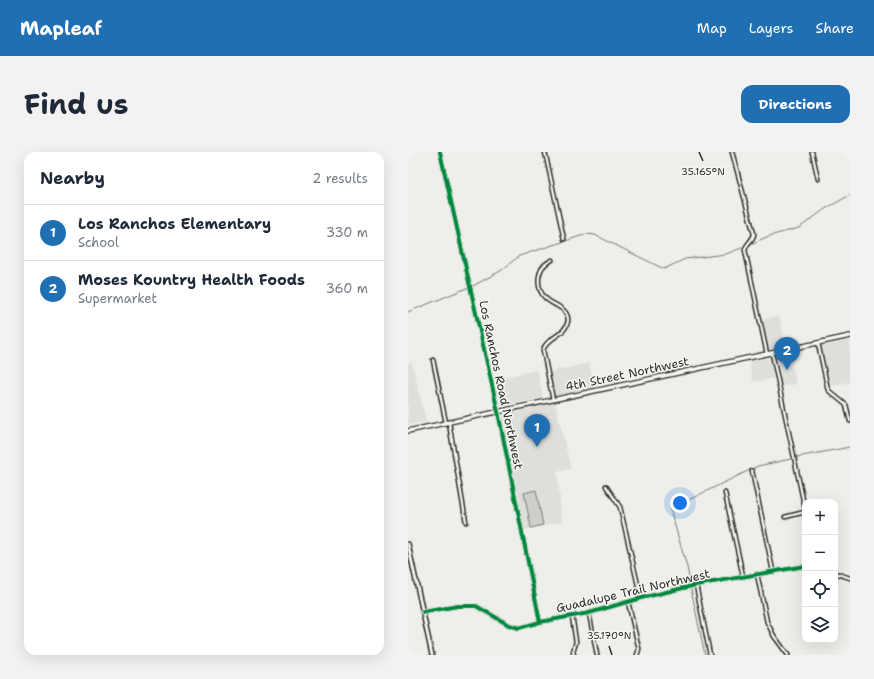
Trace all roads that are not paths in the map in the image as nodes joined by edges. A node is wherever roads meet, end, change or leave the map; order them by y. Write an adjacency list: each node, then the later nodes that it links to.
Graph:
1 (440, 152): 14 (street, Los Ranchos Road Northwest)
2 (545, 152): 6 (street)
3 (732, 152): 11 (street)
4 (812, 152): 5 (street)
5 (818, 179)
6 (564, 239)
7 (552, 260): 13 (street)
8 (850, 336): 9 (main road, 4th Street Northwest)
9 (818, 343): 10 (main road, 4th Street Northwest); 15 (street)
10 (772, 353): 11 (main road, 4th Street Northwest); 21 (street)
11 (767, 354): 13 (main road, 4th Street Northwest)
12 (433, 360): 16 (street)
13 (554, 400): 14 (main road, 4th Street Northwest)
14 (498, 412): 16 (main road, 4th Street Northwest); 38 (street, Los Ranchos Road Northwest)
15 (850, 421)
16 (447, 423): 17 (main road, 4th Street Northwest); 24 (street)
17 (408, 431)
18 (752, 472): 27 (street)
19 (606, 486): 33 (street)
20 (725, 493): 30 (street)
21 (802, 499)
22 (802, 512): 23 (street)
23 (785, 517)
24 (466, 522)
25 (408, 544): 35 (street)
26 (802, 566): 27 (street, Guadalupe Trail Northwest)
27 (773, 571): 28 (street, Guadalupe Trail Northwest)
28 (757, 574): 30 (street, Guadalupe Trail Northwest); 44 (street)
29 (838, 574): 31 (street)
30 (743, 576): 32 (street, Guadalupe Trail Northwest)
31 (850, 578)
32 (696, 585): 33 (street, Guadalupe Trail Northwest); 43 (street)
33 (641, 598): 34 (street, Guadalupe Trail Northwest)
34 (628, 602): 36 (street, Guadalupe Trail Northwest); 42 (street)
35 (423, 612): 38 (street, Guadalupe Trail Northwest); 39 (street)
36 (589, 613): 37 (street, Guadalupe Trail Northwest); 41 (street)
37 (572, 616): 38 (street, Guadalupe Trail Northwest); 40 (street)
38 (540, 622)
39 (432, 655)
40 (574, 655)
41 (597, 655)
42 (637, 655)
43 (710, 655)
44 (788, 655)

